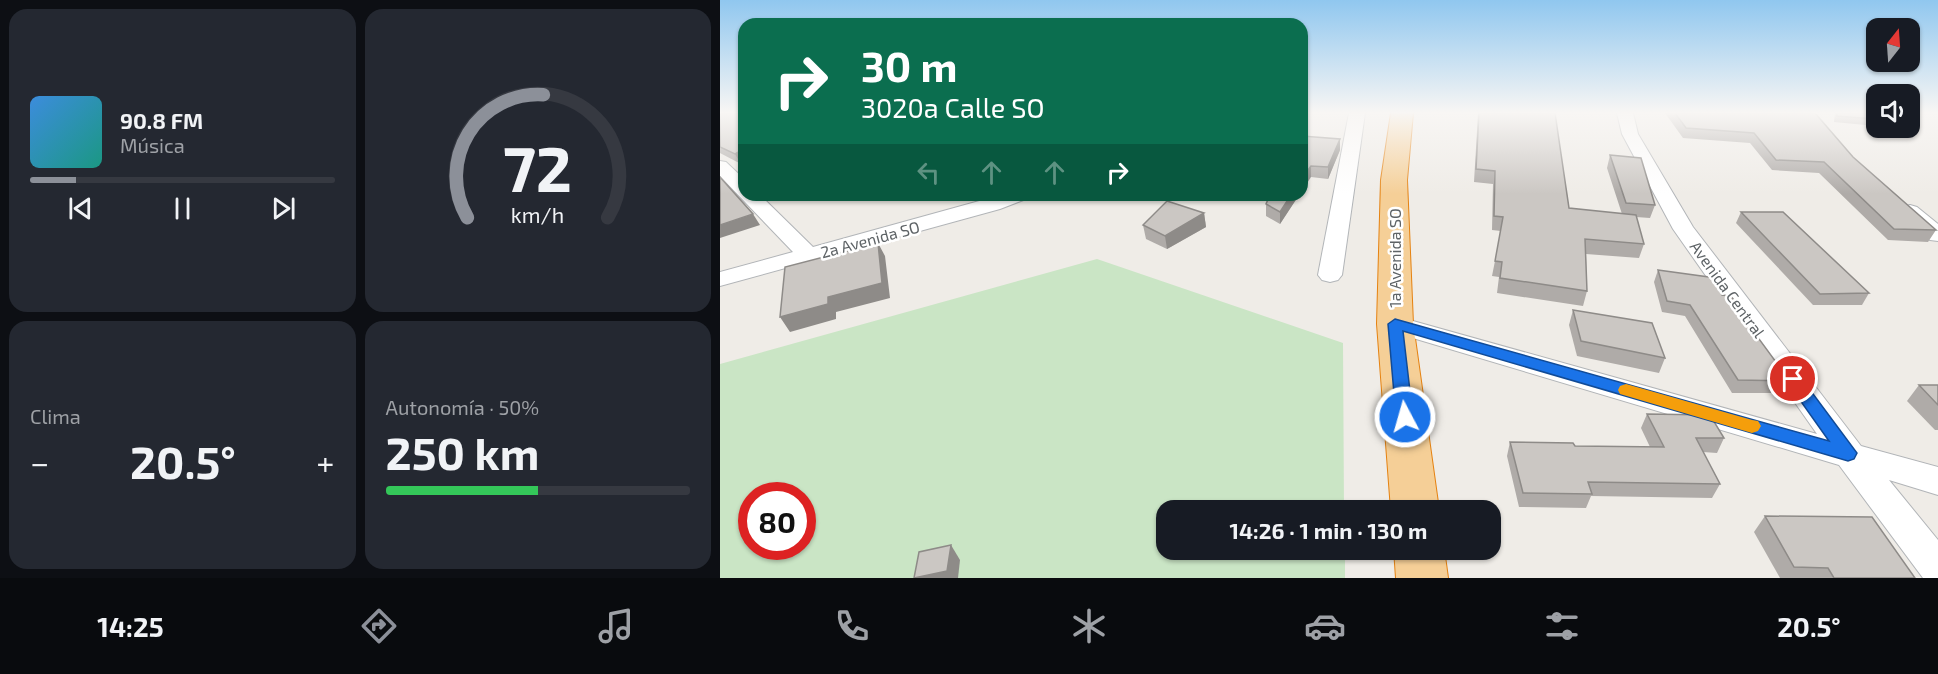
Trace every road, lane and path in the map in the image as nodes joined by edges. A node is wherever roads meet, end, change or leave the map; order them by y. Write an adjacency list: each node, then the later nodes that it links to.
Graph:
1 (1353, 140): 12 (street)
2 (1399, 140): 14 (highway, 1a Avenida SO)
3 (1633, 140): 15 (street, Avenida Central)
4 (738, 162): 5 (street)
5 (721, 167): 6 (street)
6 (738, 184)
7 (1895, 198): 10 (street)
8 (755, 201): 11 (street)
9 (1005, 201): 11 (street, 2a Avenida SO)
10 (1938, 235)
11 (810, 256): 13 (street, 2a Avenida SO)
12 (1330, 275)
13 (720, 279)
14 (1395, 324): 15 (street); 17 (highway, 1a Avenida SO)
15 (1848, 453): 16 (street); 19 (street, Avenida Central)
16 (1938, 481)
17 (1414, 500)
18 (1420, 560): 20 (highway)
19 (1938, 568)
20 (1422, 578)

